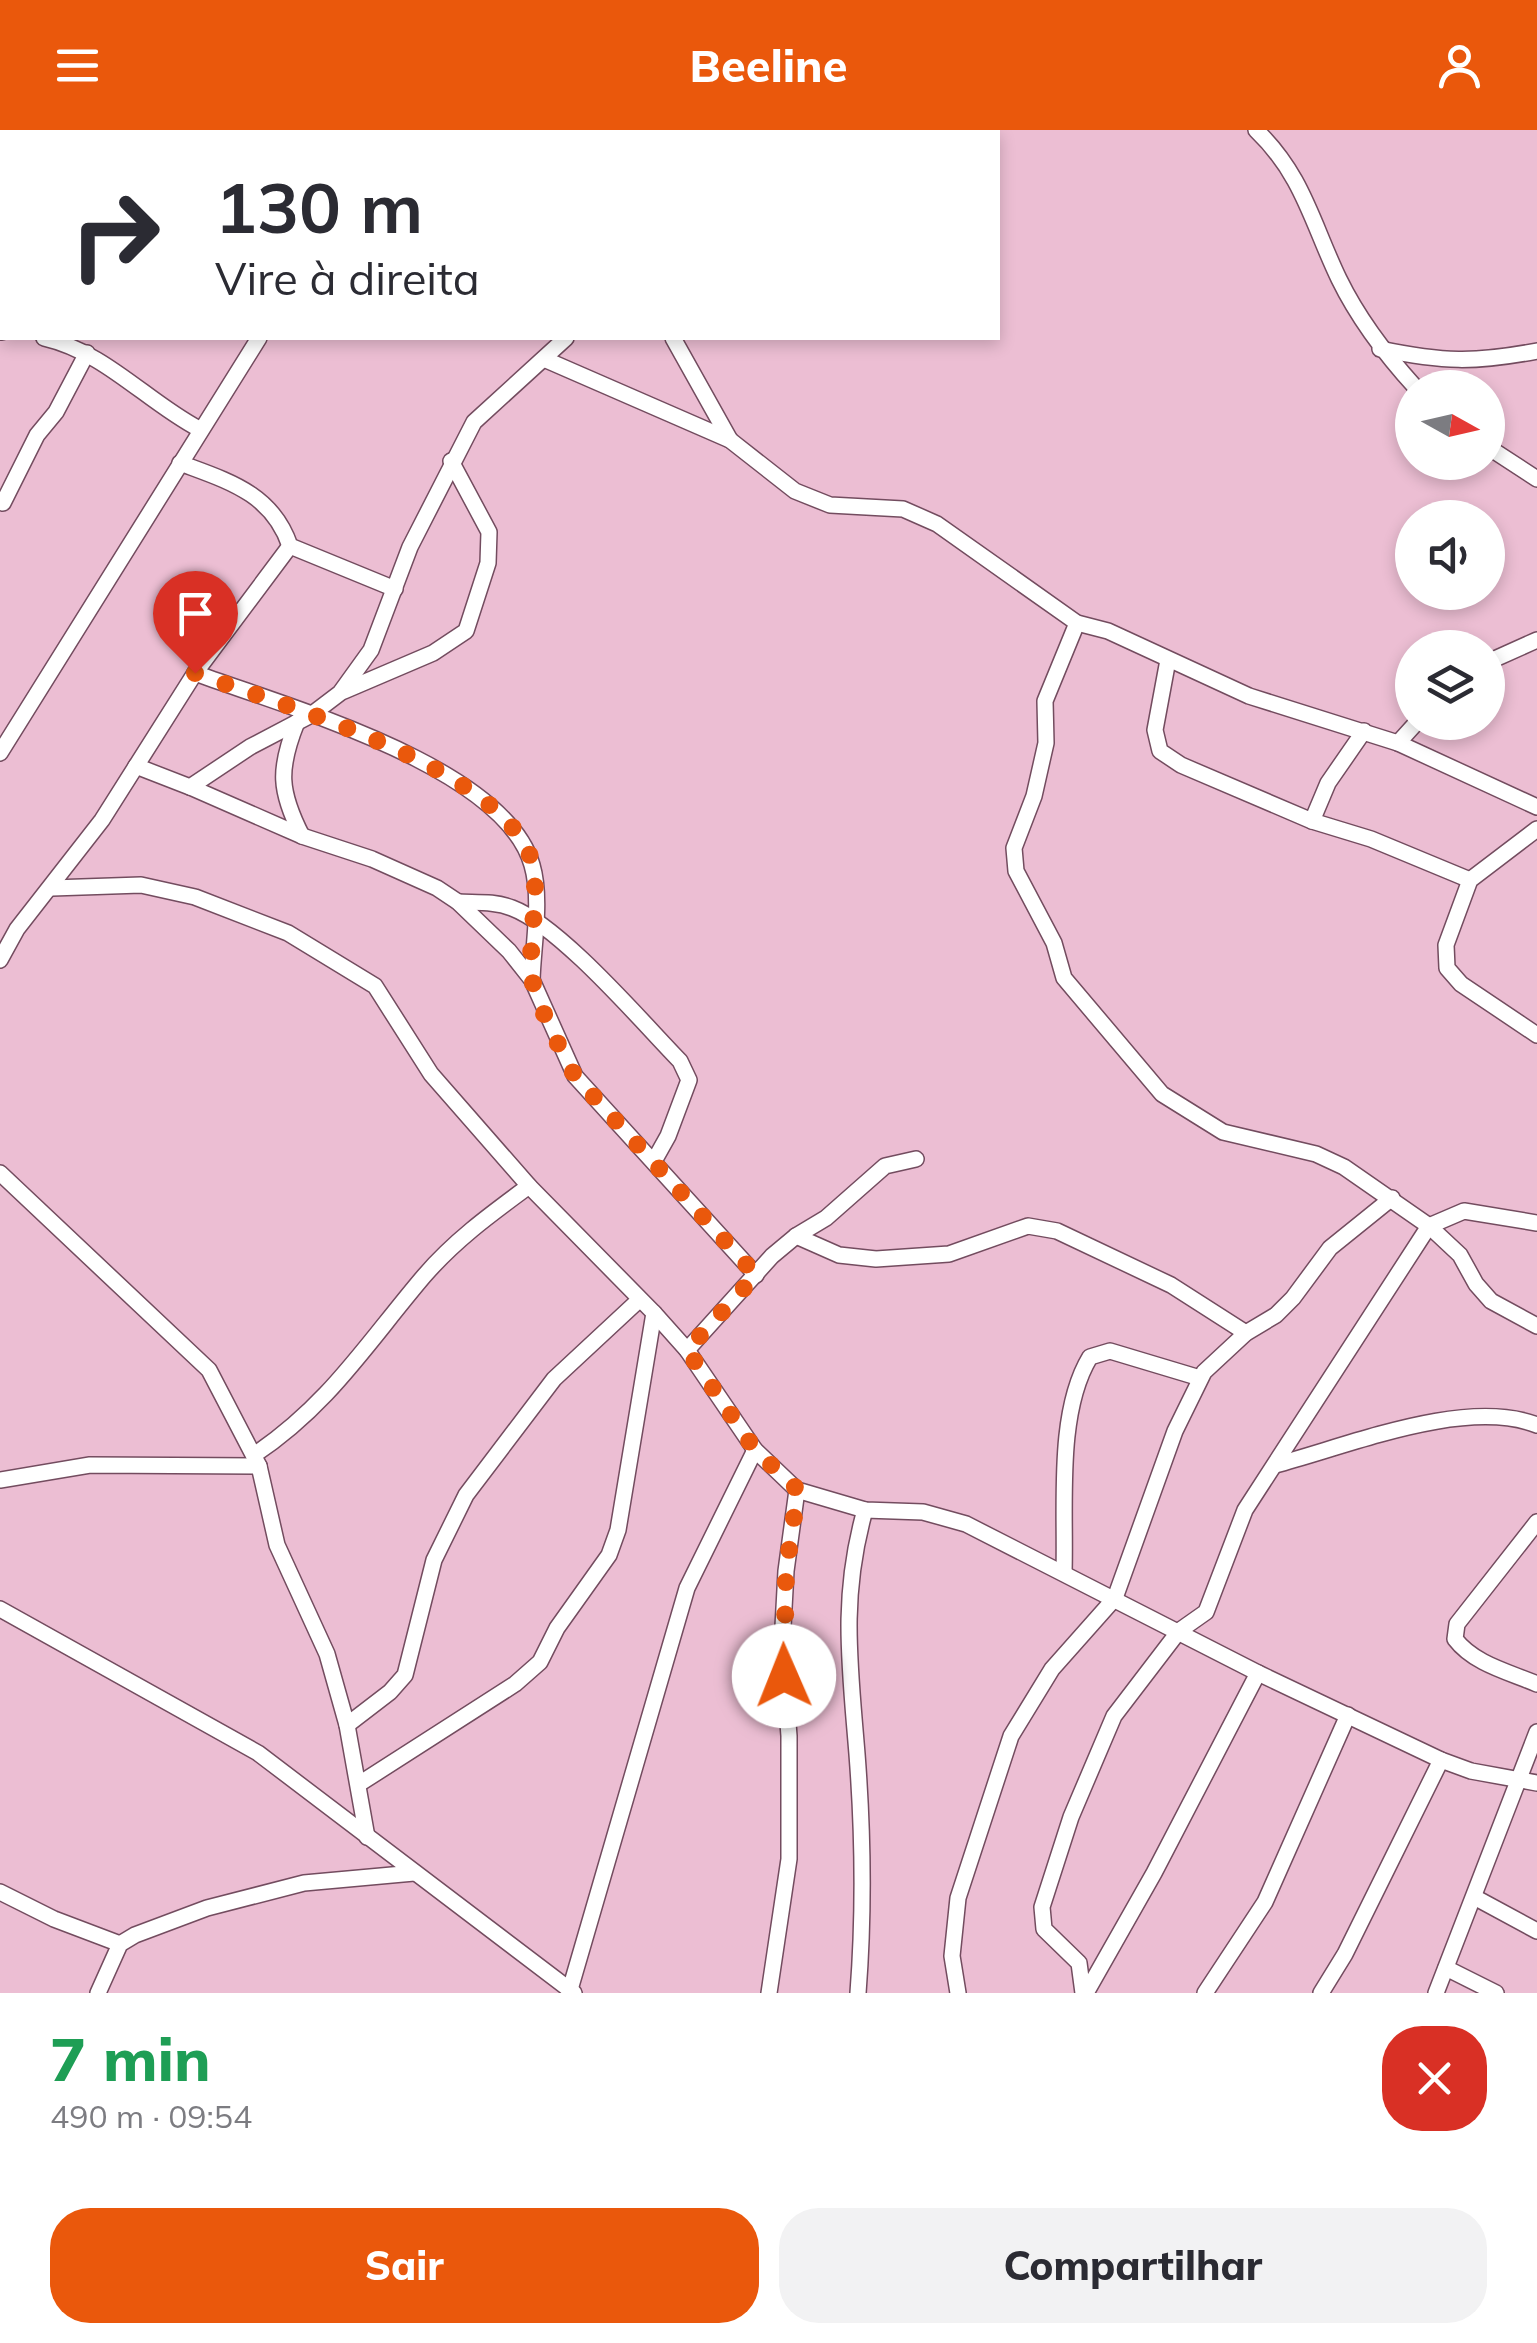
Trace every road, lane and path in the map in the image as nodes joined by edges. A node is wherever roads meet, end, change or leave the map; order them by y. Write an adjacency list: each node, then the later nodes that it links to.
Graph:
1 (1256, 130): 6 (street)
2 (50, 340): 8 (street)
3 (257, 340): 11 (street)
4 (564, 340): 9 (street)
5 (674, 340): 12 (street)
6 (1380, 349): 7 (street); 10 (street)
7 (1537, 351)
8 (86, 353): 11 (street); 17 (street)
9 (544, 359): 12 (street); 14 (street)
10 (1399, 370)
11 (200, 429): 15 (street)
12 (730, 440): 20 (street)
13 (1505, 458): 16 (street)
14 (451, 461): 19 (street); 25 (street)
15 (180, 464): 18 (street); 30 (street)
16 (1537, 479)
17 (3, 503)
18 (290, 546): 19 (street); 24 (street)
19 (395, 589): 25 (street)
20 (1077, 623): 23 (street); 48 (street)
21 (1537, 640): 22 (street)
22 (1505, 654)
23 (1168, 660): 27 (street); 34 (street)
24 (195, 673): 26 (street); 31 (street)
25 (340, 693): 26 (street)
26 (304, 718): 32 (street); 36 (street); 40 (street)
27 (1364, 731): 29 (street); 34 (street)
28 (1401, 740): 29 (street)
29 (1398, 743): 33 (street)
30 (0, 753)
31 (136, 766): 32 (street); 38 (street)
32 (190, 787): 36 (street)
33 (1537, 807)
34 (1312, 821): 37 (street)
35 (1537, 829): 37 (street)
36 (302, 836): 39 (street)
37 (1470, 880): 43 (street)
38 (52, 888): 41 (street); 47 (street)
39 (458, 902): 40 (street); 42 (street)
40 (534, 920): 42 (street); 45 (street)
41 (0, 960)
42 (532, 980): 45 (street)
43 (1537, 1035)
44 (916, 1159): 51 (street)
45 (654, 1161): 52 (street)
46 (0, 1173): 61 (street)
47 (529, 1186): 53 (street); 61 (street)
48 (1392, 1198): 50 (street); 56 (street)
49 (1537, 1223): 50 (street)
50 (1430, 1226): 55 (street); 62 (street)
51 (796, 1236): 52 (street); 56 (street)
52 (756, 1275): 57 (street)
53 (640, 1300): 54 (street); 74 (street)
54 (654, 1313): 57 (street); 79 (street)
55 (1537, 1326)
56 (1246, 1333): 58 (street)
57 (687, 1350): 60 (street)
58 (1200, 1378): 67 (street); 68 (street)
59 (1537, 1425): 62 (street)
60 (755, 1450): 64 (street); 87 (street)
61 (257, 1460): 63 (street); 74 (street)
62 (1275, 1465): 70 (street)
63 (0, 1480)
64 (798, 1490): 65 (street); 89 (street)
65 (864, 1510): 67 (street); 90 (street)
66 (1537, 1522): 72 (street)
67 (1064, 1572): 68 (street)
68 (1115, 1598): 70 (street); 91 (street)
69 (0, 1609): 80 (street)
70 (1179, 1630): 71 (street); 92 (street)
71 (1258, 1673): 73 (street); 92 (street)
72 (1537, 1684)
73 (1348, 1715): 76 (street); 93 (street)
74 (346, 1724): 79 (street)
75 (1537, 1732): 77 (street)
76 (1440, 1760): 77 (street); 94 (street)
77 (1517, 1779): 78 (street); 83 (street)
78 (1537, 1783)
79 (359, 1784): 80 (street)
80 (367, 1837): 81 (street)
81 (414, 1873): 85 (street); 87 (street)
82 (0, 1892): 85 (street)
83 (1476, 1898): 84 (street); 86 (street)
84 (1537, 1931)
85 (120, 1944): 88 (street)
86 (1446, 1968): 95 (street); 96 (street)
87 (571, 1992)
88 (98, 1993)
89 (769, 1993)
90 (858, 1993)
91 (958, 1993)
92 (1084, 1993)
93 (1205, 1993)
94 (1320, 1993)
95 (1436, 1993)
96 (1496, 1993)

